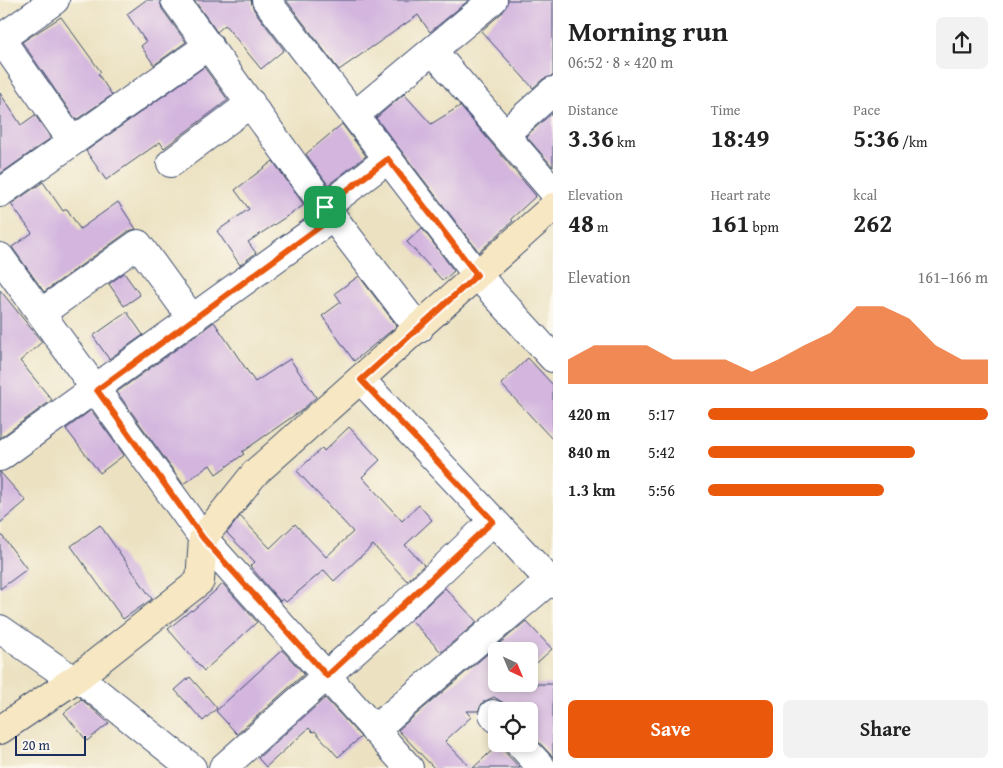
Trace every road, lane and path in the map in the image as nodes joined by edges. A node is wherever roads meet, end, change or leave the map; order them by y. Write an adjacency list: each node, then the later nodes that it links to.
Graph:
1 (55, 0): 5 (street)
2 (266, 0): 10 (street)
3 (493, 0): 7 (street)
4 (187, 4): 6 (street)
5 (0, 39): 12 (street)
6 (209, 45): 9 (street); 12 (street)
7 (433, 51): 10 (street); 11 (street)
8 (553, 91): 11 (street)
9 (251, 103): 14 (street); 18 (street)
10 (355, 116): 13 (street)
11 (505, 134): 15 (street)
12 (72, 141): 16 (street)
13 (388, 159): 18 (street); 20 (street)
14 (171, 163)
15 (553, 191)
16 (0, 193)
17 (553, 207): 20 (street)
18 (329, 212): 22 (street); 23 (street)
19 (0, 257): 21 (street)
20 (477, 275): 23 (street); 24 (street)
21 (41, 313): 22 (street); 26 (street)
22 (193, 320): 26 (street)
23 (418, 329): 25 (street)
24 (553, 358)
25 (361, 380): 28 (street); 29 (street)
26 (97, 390): 27 (street); 29 (street)
27 (0, 457)
28 (493, 521): 30 (street); 32 (street)
29 (203, 538): 32 (street); 33 (street)
30 (551, 582): 35 (street)
31 (0, 629): 33 (street)
32 (327, 676): 35 (street); 38 (street)
33 (75, 678): 34 (street); 37 (street)
34 (0, 730)
35 (374, 730): 39 (street)
36 (527, 752): 40 (street)
37 (192, 768)
38 (223, 768)
39 (409, 768)
40 (542, 768)

